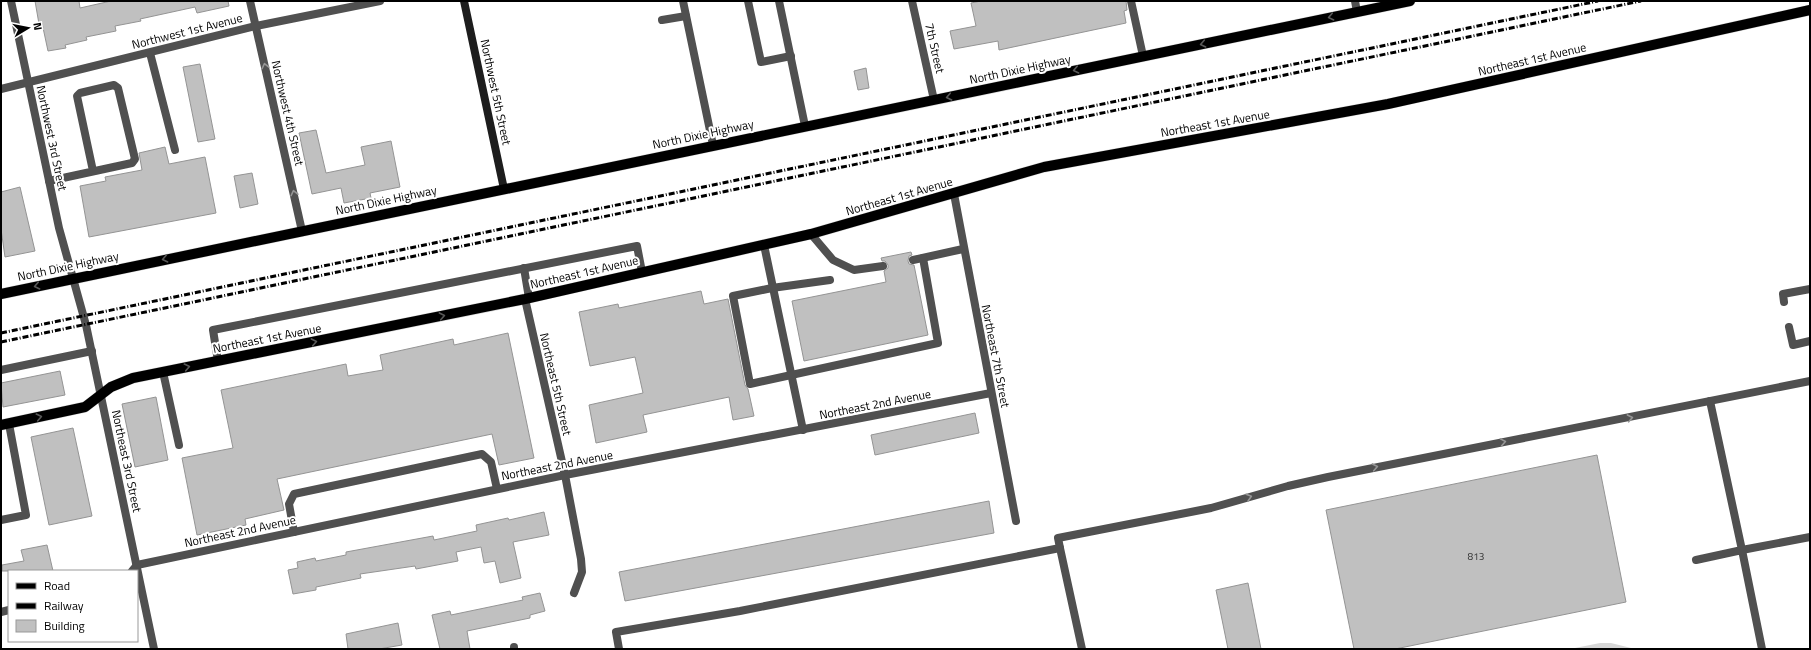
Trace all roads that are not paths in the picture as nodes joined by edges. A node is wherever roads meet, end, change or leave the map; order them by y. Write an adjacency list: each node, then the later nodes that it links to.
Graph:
1 (11, 1): 20 (street, Northwest 3rd Street)
2 (250, 1): 16 (street, Northwest 4th Street)
3 (380, 1): 16 (street, Northwest 1st Avenue)
4 (464, 1): 28 (street, Northwest 5th Street)
5 (683, 1): 14 (street)
6 (748, 1): 18 (street)
7 (779, 1): 18 (street)
8 (912, 1): 22 (street, 7th Street)
9 (1131, 1): 19 (street)
10 (1354, 1): 13 (street)
11 (1410, 1): 13 (main road, North Dixie Highway)
12 (1810, 10): 29 (main road, Northeast 1st Avenue)
13 (1357, 12): 19 (main road, North Dixie Highway, one-way to 19)
14 (686, 16): 15 (street); 24 (street)
15 (662, 20)
16 (256, 26): 17 (street, Northwest 1st Avenue); 30 (street, Northwest 4th Street, one-way to 16)
17 (150, 53): 20 (street, Northwest 1st Avenue); 25 (street)
18 (790, 56): 23 (street)
19 (1143, 56): 22 (main road, North Dixie Highway, one-way to 22)
20 (28, 84): 21 (street, Northwest 1st Avenue); 27 (street, Northwest 3rd Street)
21 (1, 89)
22 (934, 100): 23 (main road, North Dixie Highway)
23 (805, 126): 24 (main road, North Dixie Highway)
24 (713, 145): 28 (main road, North Dixie Highway)
25 (175, 150)
26 (93, 171): 26 (street); 27 (street)
27 (49, 181): 39 (street, Northwest 3rd Street)
28 (504, 189): 30 (main road, North Dixie Highway)
29 (954, 194): 31 (main road, Northeast 1st Avenue); 33 (street, Northeast 7th Street)
30 (302, 231): 39 (main road, North Dixie Highway, one-way to 39)
31 (811, 234): 32 (main road, Northeast 1st Avenue); 36 (street)
32 (764, 245): 38 (main road, Northeast 1st Avenue); 41 (street)
33 (963, 248): 34 (street); 54 (street, Northeast 7th Street)
34 (923, 258): 35 (street); 52 (street)
35 (913, 260)
36 (883, 266)
37 (524, 268): 38 (street); 44 (street, Northeast 5th Street); 49 (street)
38 (642, 272): 44 (main road, Northeast 1st Avenue)
39 (73, 278): 43 (main road, North Dixie Highway, one-way to 43); 48 (street, Northeast 3rd Street)
40 (830, 280): 41 (street)
41 (772, 288): 52 (street); 52 (street)
42 (1807, 292): 45 (street)
43 (1, 294)
44 (527, 298): 49 (main road, Northeast 1st Avenue, one-way to 44); 60 (street, Northeast 5th Street)
45 (1784, 302)
46 (1789, 327): 47 (street)
47 (1810, 341)
48 (92, 351): 50 (street); 55 (street, Northeast 3rd Street)
49 (218, 361): 51 (main road, Northeast 1st Avenue, one-way to 49)
50 (1, 370)
51 (163, 372): 55 (main road, Northeast 1st Avenue); 59 (street)
52 (790, 375): 58 (street)
53 (1810, 381): 56 (street)
54 (991, 393): 58 (street, Northeast 2nd Avenue); 63 (street, Northeast 7th Street)
55 (100, 395): 57 (main road, Northeast 1st Avenue, one-way to 55); 69 (street, Northeast 3rd Street)
56 (1710, 401): 66 (street, one-way to 56); 67 (street)
57 (5, 424): 62 (street)
58 (803, 430): 60 (street, Northeast 2nd Avenue)
59 (179, 445)
60 (564, 475): 61 (street, Northeast 2nd Avenue); 71 (street, Northeast 5th Street)
61 (497, 489): 64 (street, Northeast 2nd Avenue); 64 (street)
62 (1, 520)
63 (1016, 521)
64 (294, 532): 69 (street, Northeast 2nd Avenue)
65 (1810, 537): 67 (street)
66 (1060, 548): 73 (street); 74 (street)
67 (1742, 550): 68 (street); 75 (street)
68 (1696, 560)
69 (135, 568)
70 (138, 581): 72 (street, Northeast 3rd Street)
71 (574, 593)
72 (154, 649)
73 (620, 649)
74 (1082, 649)
75 (1762, 649)

